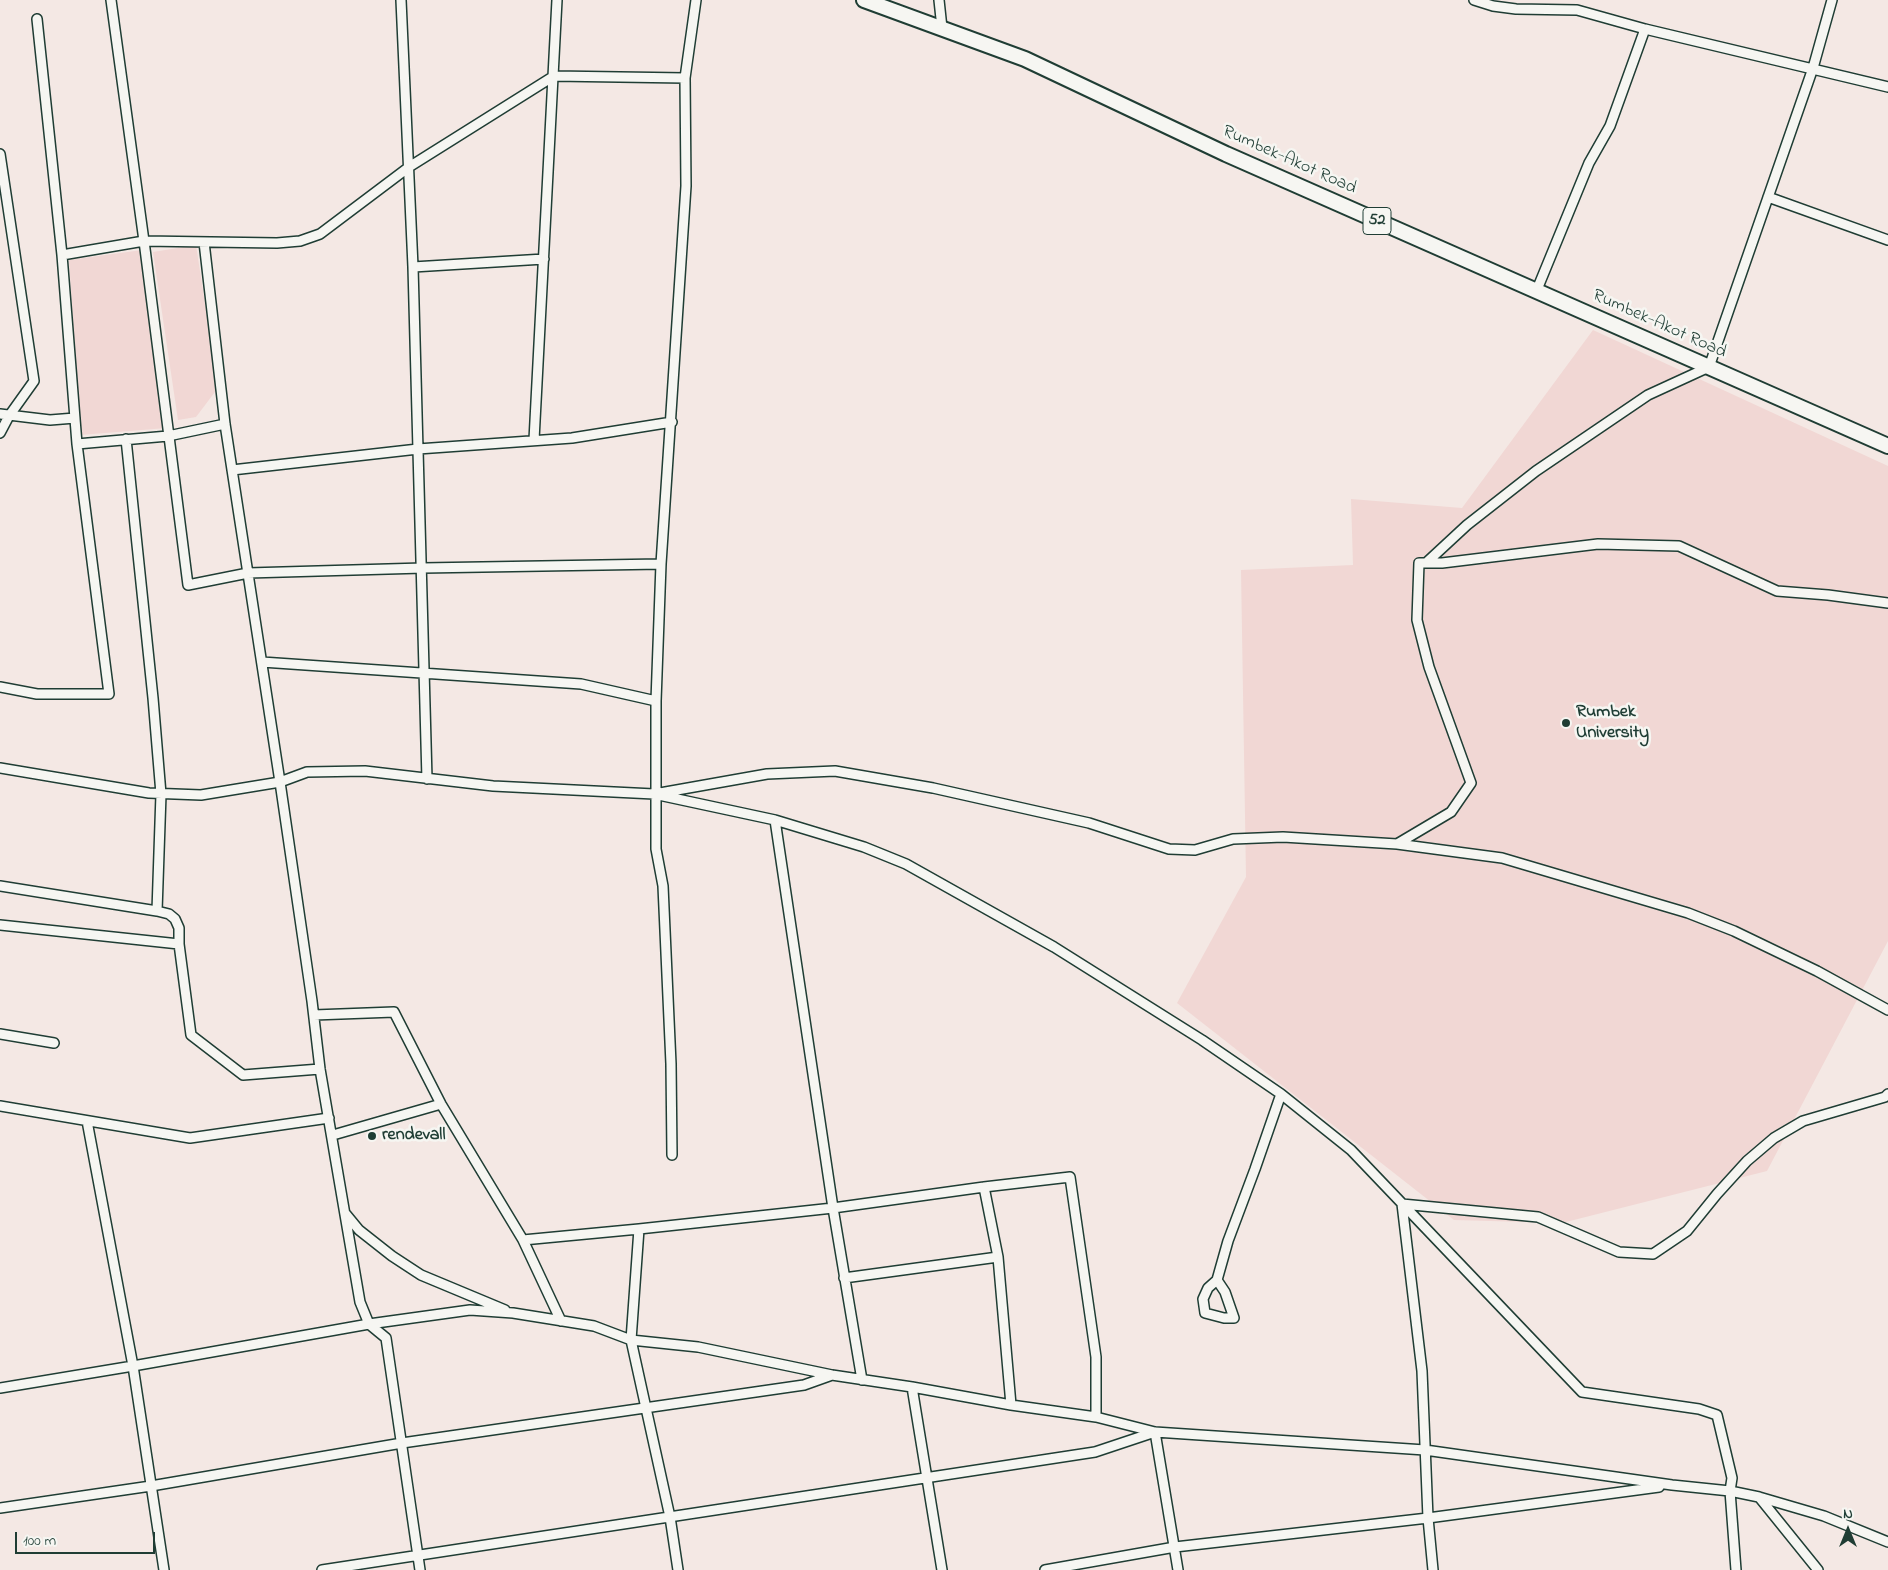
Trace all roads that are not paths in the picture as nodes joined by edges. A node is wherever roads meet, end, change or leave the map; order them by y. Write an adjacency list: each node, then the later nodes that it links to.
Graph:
1 (111, 0): 20 (street)
2 (401, 0): 17 (street)
3 (557, 0): 13 (street)
4 (696, 0): 14 (street)
5 (864, 0): 10 (main road, Rumbek-Akot Road / 52)
6 (939, 0): 10 (street)
7 (1474, 0): 11 (street)
8 (1832, 0): 12 (street)
9 (37, 19): 22 (street)
10 (942, 28): 25 (main road, Rumbek-Akot Road / 52)
11 (1645, 29): 12 (street); 25 (street)
12 (1813, 68): 15 (street); 18 (street)
13 (554, 76): 14 (street); 17 (street); 23 (street)
14 (686, 78): 29 (street)
15 (1888, 87)
16 (0, 154): 27 (street)
17 (409, 166): 21 (street); 24 (street)
18 (1768, 197): 19 (street); 26 (street)
19 (1888, 240)
20 (144, 241): 21 (street); 22 (street); 32 (street)
21 (204, 242): 30 (street)
22 (62, 255): 28 (street)
23 (544, 259): 24 (street); 34 (street)
24 (413, 267): 37 (street)
25 (1536, 292): 26 (main road, Rumbek-Akot Road / 52)
26 (1710, 368): 36 (main road, Rumbek-Akot Road / 52); 39 (street)
27 (5, 415): 28 (street); 31 (street)
28 (74, 418): 35 (street)
29 (672, 422): 34 (street); 40 (street)
30 (225, 424): 32 (street); 38 (street)
31 (0, 433)
32 (168, 436): 33 (street); 42 (street)
33 (126, 440): 35 (street); 51 (street)
34 (534, 440): 37 (street)
35 (77, 444): 46 (street)
36 (1888, 446)
37 (418, 449): 38 (street); 41 (street)
38 (232, 470): 42 (street)
39 (1426, 563): 43 (street); 54 (street)
40 (661, 564): 41 (street); 47 (street)
41 (423, 568): 42 (street); 45 (street)
42 (248, 573): 44 (street)
43 (1888, 603)
44 (262, 662): 45 (street); 50 (street)
45 (425, 672): 47 (street); 49 (street)
46 (0, 687)
47 (656, 700): 52 (street)
48 (0, 768): 51 (street)
49 (427, 779): 50 (street); 52 (street)
50 (280, 782): 51 (street); 60 (street)
51 (161, 794): 56 (street)
52 (654, 794): 53 (street); 54 (street); 71 (street)
53 (775, 820): 64 (street); 74 (street)
54 (1398, 844): 59 (street)
55 (0, 886): 56 (street)
56 (157, 912): 58 (street)
57 (0, 925): 58 (street)
58 (179, 944): 63 (street)
59 (1888, 1010)
60 (314, 1015): 63 (street); 66 (street)
61 (0, 1034): 62 (street)
62 (54, 1043)
63 (320, 1069): 68 (street)
64 (1281, 1094): 73 (street); 80 (street)
65 (1888, 1094): 73 (street)
66 (440, 1104): 70 (street); 77 (street)
67 (0, 1106): 69 (street)
68 (329, 1118): 69 (street); 70 (street)
69 (87, 1120): 85 (street)
70 (333, 1135): 75 (street)
71 (672, 1155)
72 (984, 1187): 74 (street); 78 (street); 92 (street)
73 (1402, 1204): 95 (street); 99 (street)
74 (833, 1208): 76 (street); 79 (street)
75 (345, 1213): 81 (street); 83 (street)
76 (639, 1230): 77 (street); 84 (street)
77 (523, 1240): 82 (street)
78 (998, 1257): 79 (street); 90 (street)
79 (844, 1278): 87 (street)
80 (1217, 1280)
81 (513, 1313): 82 (street); 83 (street)
82 (561, 1321): 84 (street)
83 (369, 1324): 85 (street); 94 (street)
84 (631, 1340): 86 (street); 91 (street)
85 (133, 1366): 89 (street); 98 (street)
86 (832, 1375): 87 (street); 91 (street)
87 (862, 1380): 88 (street)
88 (912, 1387): 90 (street); 96 (street)
89 (0, 1388)
90 (1010, 1405): 92 (street)
91 (646, 1407): 94 (street); 102 (street)
92 (1096, 1417): 93 (street)
93 (1155, 1432): 95 (street); 96 (street); 105 (street)
94 (402, 1443): 98 (street); 106 (street)
95 (1425, 1450): 97 (street); 103 (street)
96 (928, 1479): 102 (street); 111 (street)
97 (1672, 1485): 99 (street); 103 (street)
98 (151, 1486): 101 (street); 107 (street)
99 (1730, 1491): 100 (street); 115 (street)
100 (1759, 1497): 104 (street); 116 (street)
101 (0, 1508)
102 (670, 1517): 106 (street); 110 (street)
103 (1428, 1518): 105 (street); 114 (street)
104 (1888, 1542)
105 (1175, 1548): 112 (street); 113 (street)
106 (417, 1555): 108 (street); 109 (street)
107 (164, 1570)
108 (322, 1570)
109 (420, 1570)
110 (678, 1570)
111 (942, 1570)
112 (1045, 1570)
113 (1178, 1570)
114 (1433, 1570)
115 (1736, 1570)
116 (1818, 1570)

